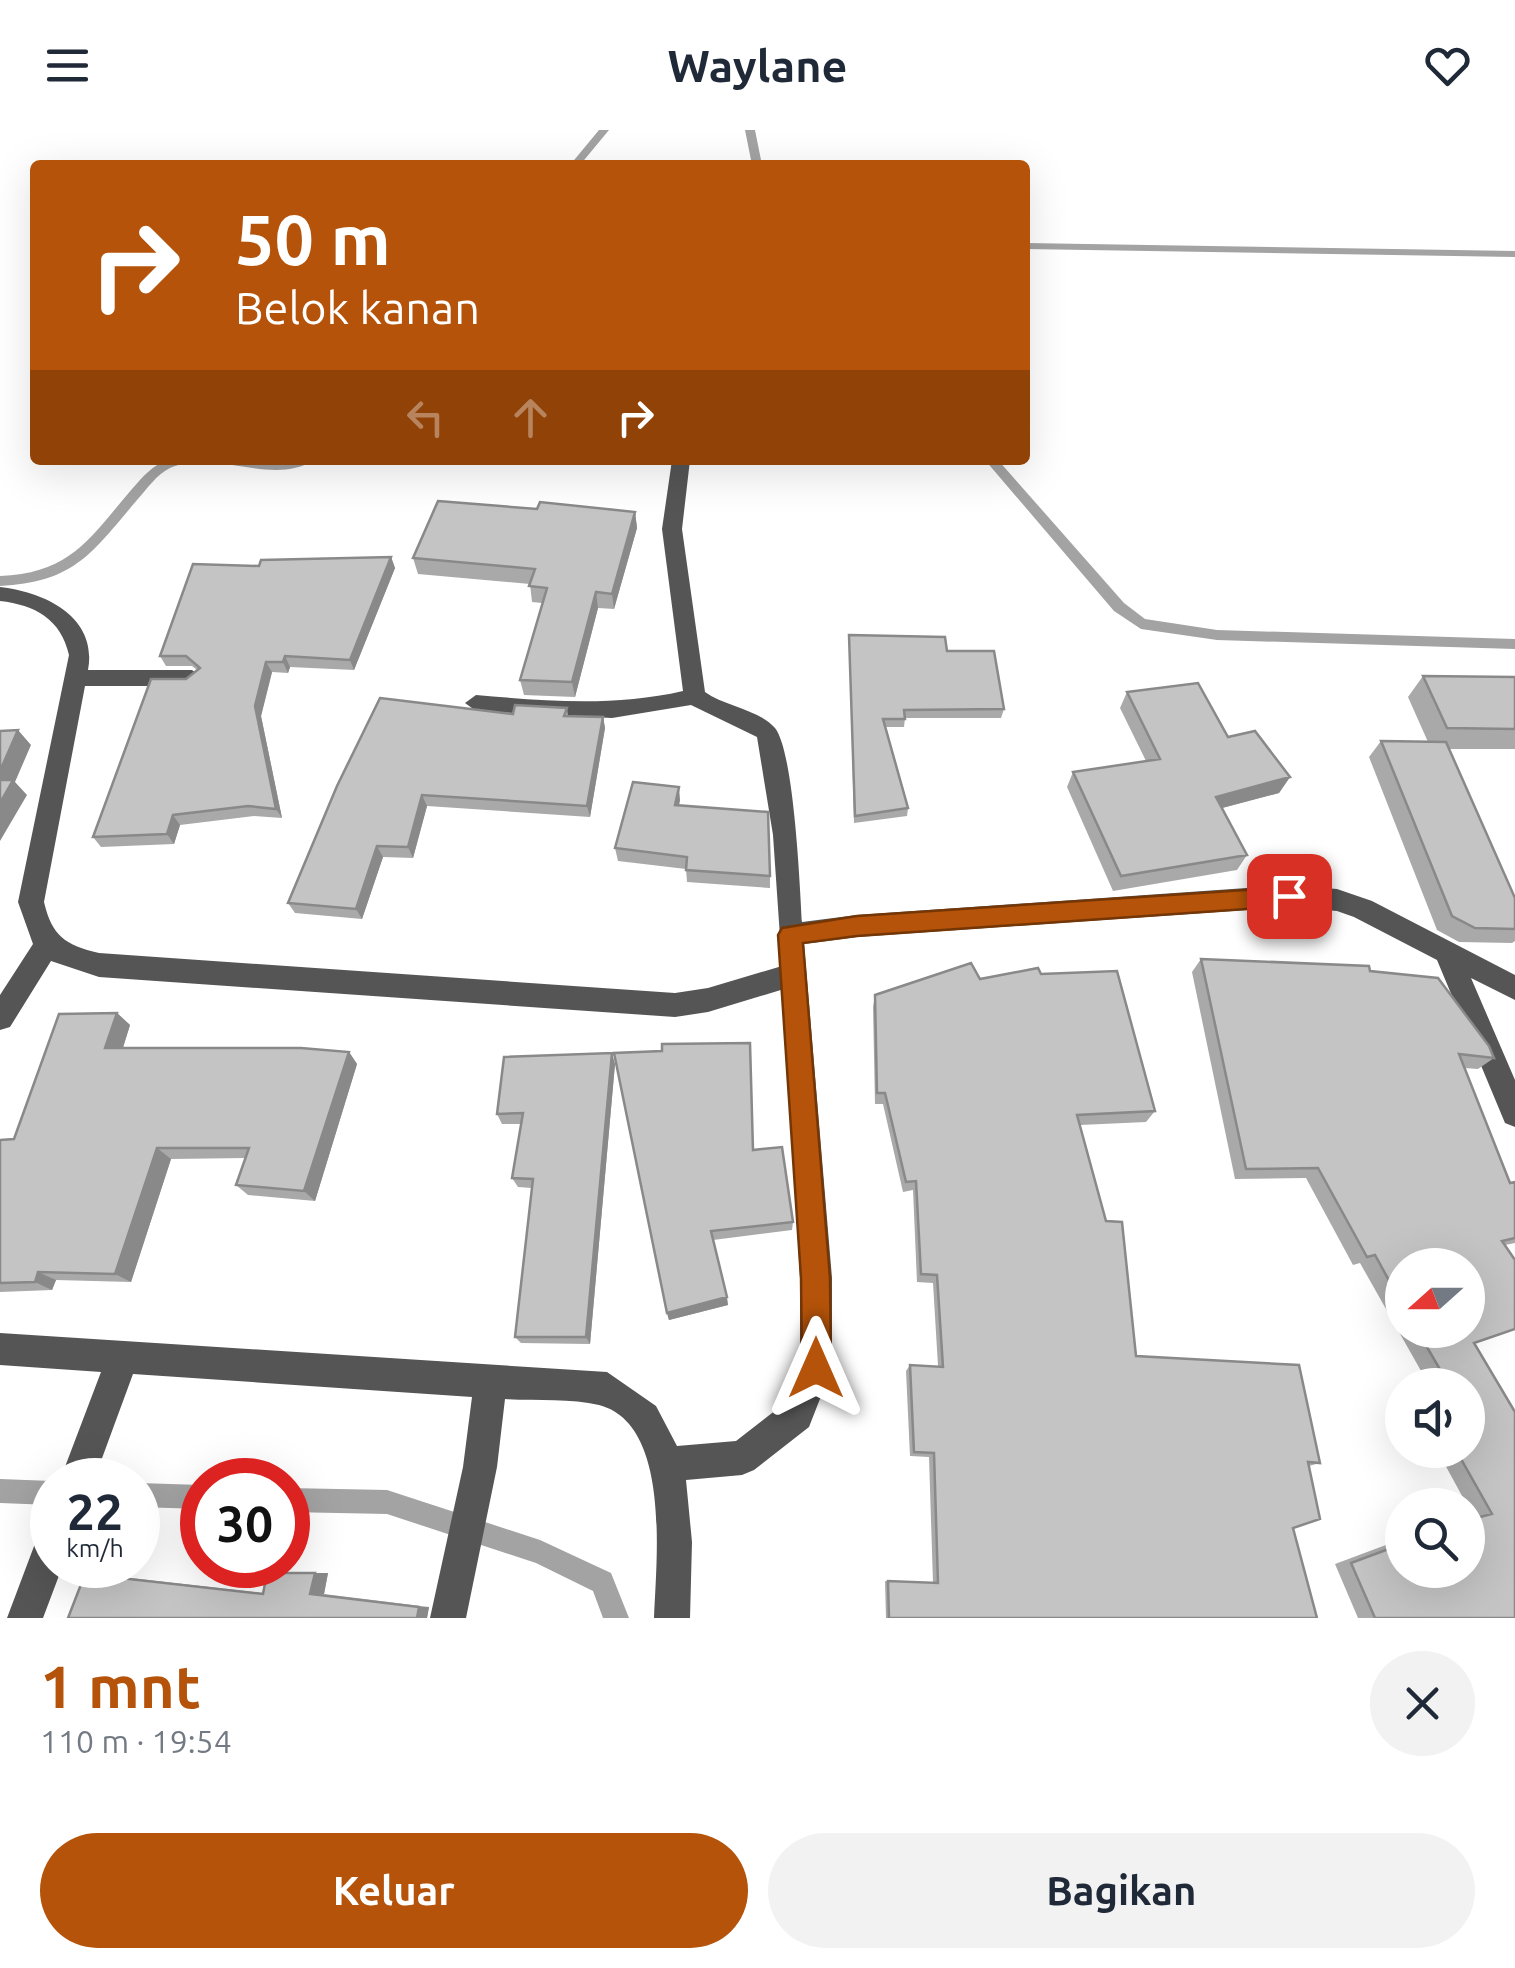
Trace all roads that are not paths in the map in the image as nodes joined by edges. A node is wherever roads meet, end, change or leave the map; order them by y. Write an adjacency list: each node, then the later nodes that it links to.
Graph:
1 (680, 465): 5 (street)
2 (0, 594): 3 (street)
3 (75, 678): 4 (street); 8 (street)
4 (192, 678)
5 (695, 696): 6 (street); 7 (street)
6 (476, 704)
7 (790, 935): 9 (street); 10 (street)
8 (46, 947): 10 (street); 12 (street)
9 (1448, 956): 11 (street); 13 (street)
10 (796, 974): 18 (street)
11 (1515, 988)
12 (0, 1018)
13 (1515, 1112)
14 (0, 1349): 15 (street)
15 (122, 1359): 16 (street); 17 (street)
16 (490, 1380): 18 (street); 21 (street)
17 (85, 1458)
18 (668, 1464): 22 (street)
19 (37, 1588): 20 (street)
20 (26, 1618)
21 (448, 1618)
22 (672, 1618)

